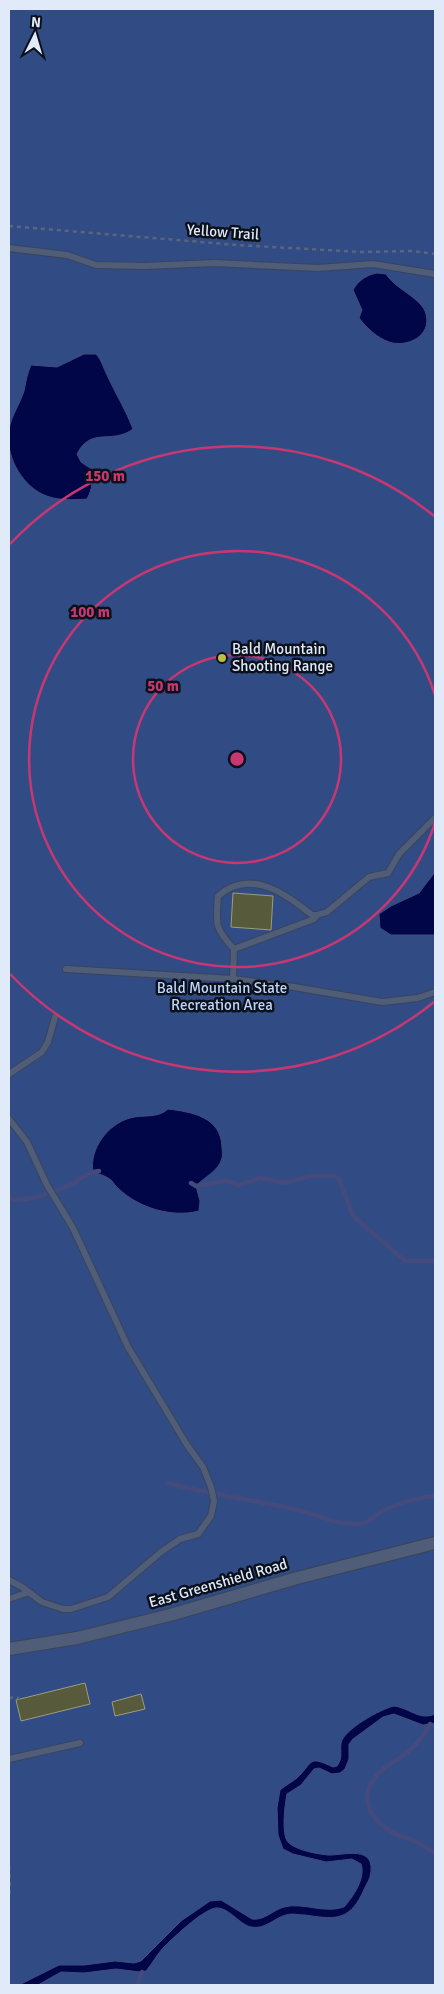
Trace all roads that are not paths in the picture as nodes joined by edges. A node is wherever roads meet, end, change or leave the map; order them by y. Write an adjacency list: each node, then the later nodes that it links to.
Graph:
1 (9, 248): 2 (lane)
2 (435, 274)
3 (435, 818): 4 (lane)
4 (317, 916): 5 (lane); 5 (lane)
5 (234, 949): 7 (lane)
6 (66, 969): 7 (lane)
7 (233, 979): 8 (lane)
8 (435, 992)
9 (55, 1017): 10 (lane)
10 (9, 1074)
11 (9, 1119): 14 (lane)
12 (435, 1543): 16 (street, East Greenshield Road)
13 (9, 1580): 14 (lane)
14 (29, 1592): 15 (lane)
15 (9, 1599)
16 (9, 1649)
17 (80, 1743): 18 (lane)
18 (9, 1759)

